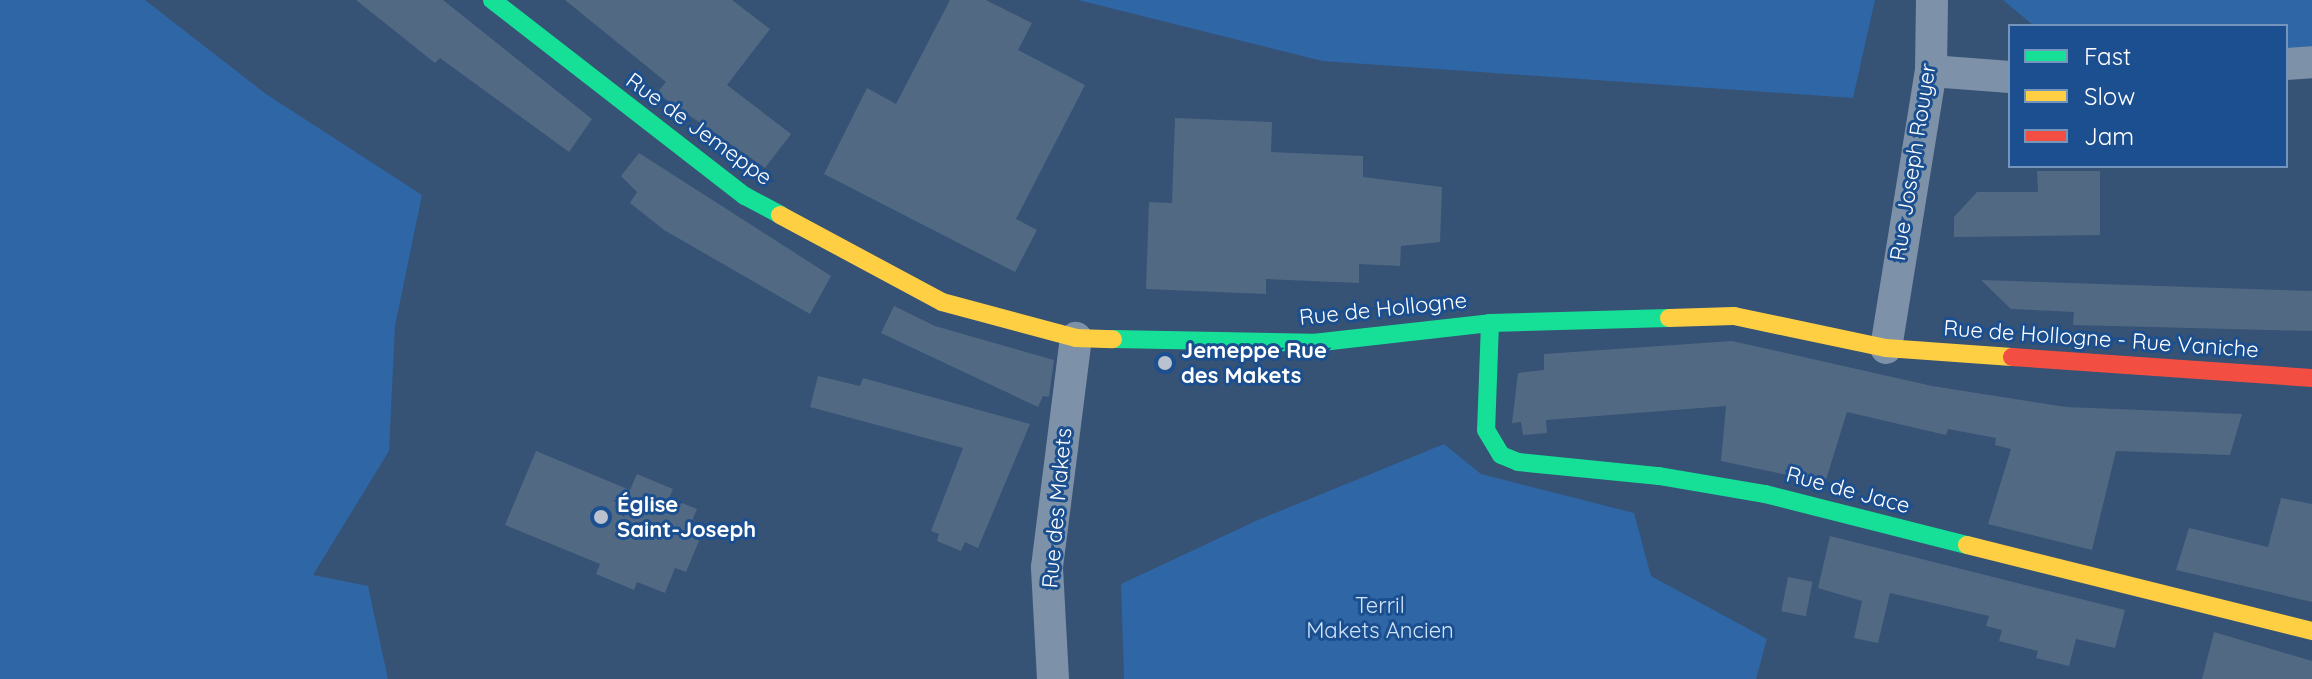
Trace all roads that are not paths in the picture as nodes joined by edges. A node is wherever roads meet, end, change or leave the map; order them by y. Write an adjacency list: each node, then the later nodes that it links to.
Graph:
1 (492, 0): 7 (street, Rue de Jemeppe)
2 (1932, 0): 5 (street, Rue Joseph Rouyer)
3 (2312, 62): 4 (street)
4 (2288, 64)
5 (1931, 71): 6 (street); 10 (street, Rue Joseph Rouyer)
6 (2008, 77)
7 (891, 278): 9 (street, Rue de Hollogne)
8 (1490, 323): 9 (street, Rue de Hollogne); 10 (street, Rue de Hollogne); 12 (street, Rue de Jace)
9 (1076, 338): 13 (street, Rue des Makets)
10 (1886, 348): 11 (street, Rue de Hollogne - Rue Vaniche)
11 (2312, 378)
12 (2312, 631)
13 (1053, 679)

